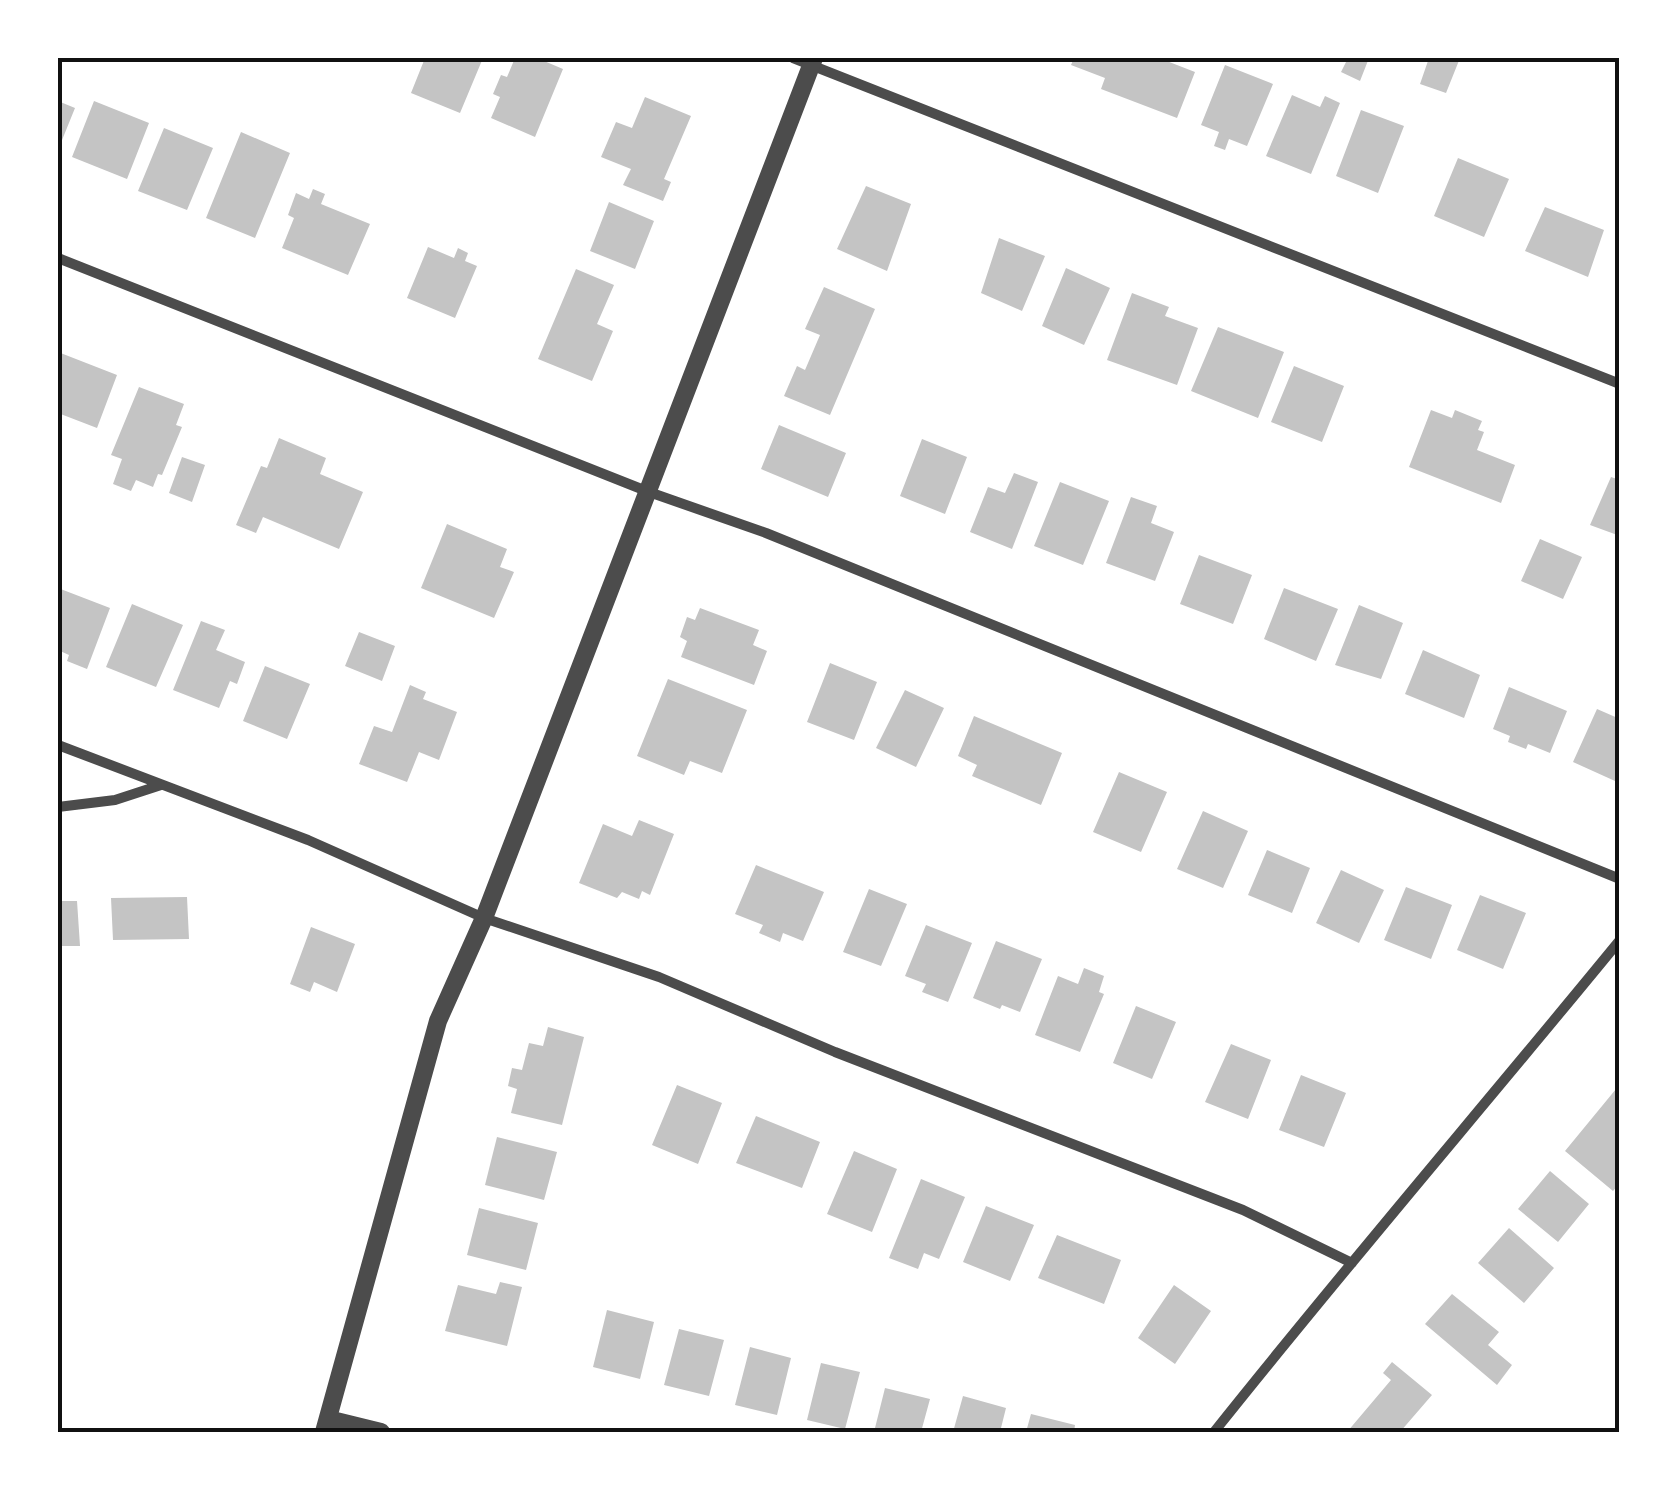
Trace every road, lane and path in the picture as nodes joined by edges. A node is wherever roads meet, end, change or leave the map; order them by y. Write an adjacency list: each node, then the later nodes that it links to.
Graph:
1 (806, 60): 3 (street); 4 (street)
2 (58, 258): 4 (street)
3 (1620, 384)
4 (649, 492): 8 (street); 9 (street)
5 (58, 744): 6 (street)
6 (162, 784): 7 (street); 9 (street)
7 (58, 808)
8 (1620, 879)
9 (484, 918): 11 (street); 12 (street)
10 (1620, 940): 11 (street)
11 (1352, 1263): 14 (street)
12 (326, 1426): 13 (street)
13 (382, 1432)
14 (1214, 1432)

